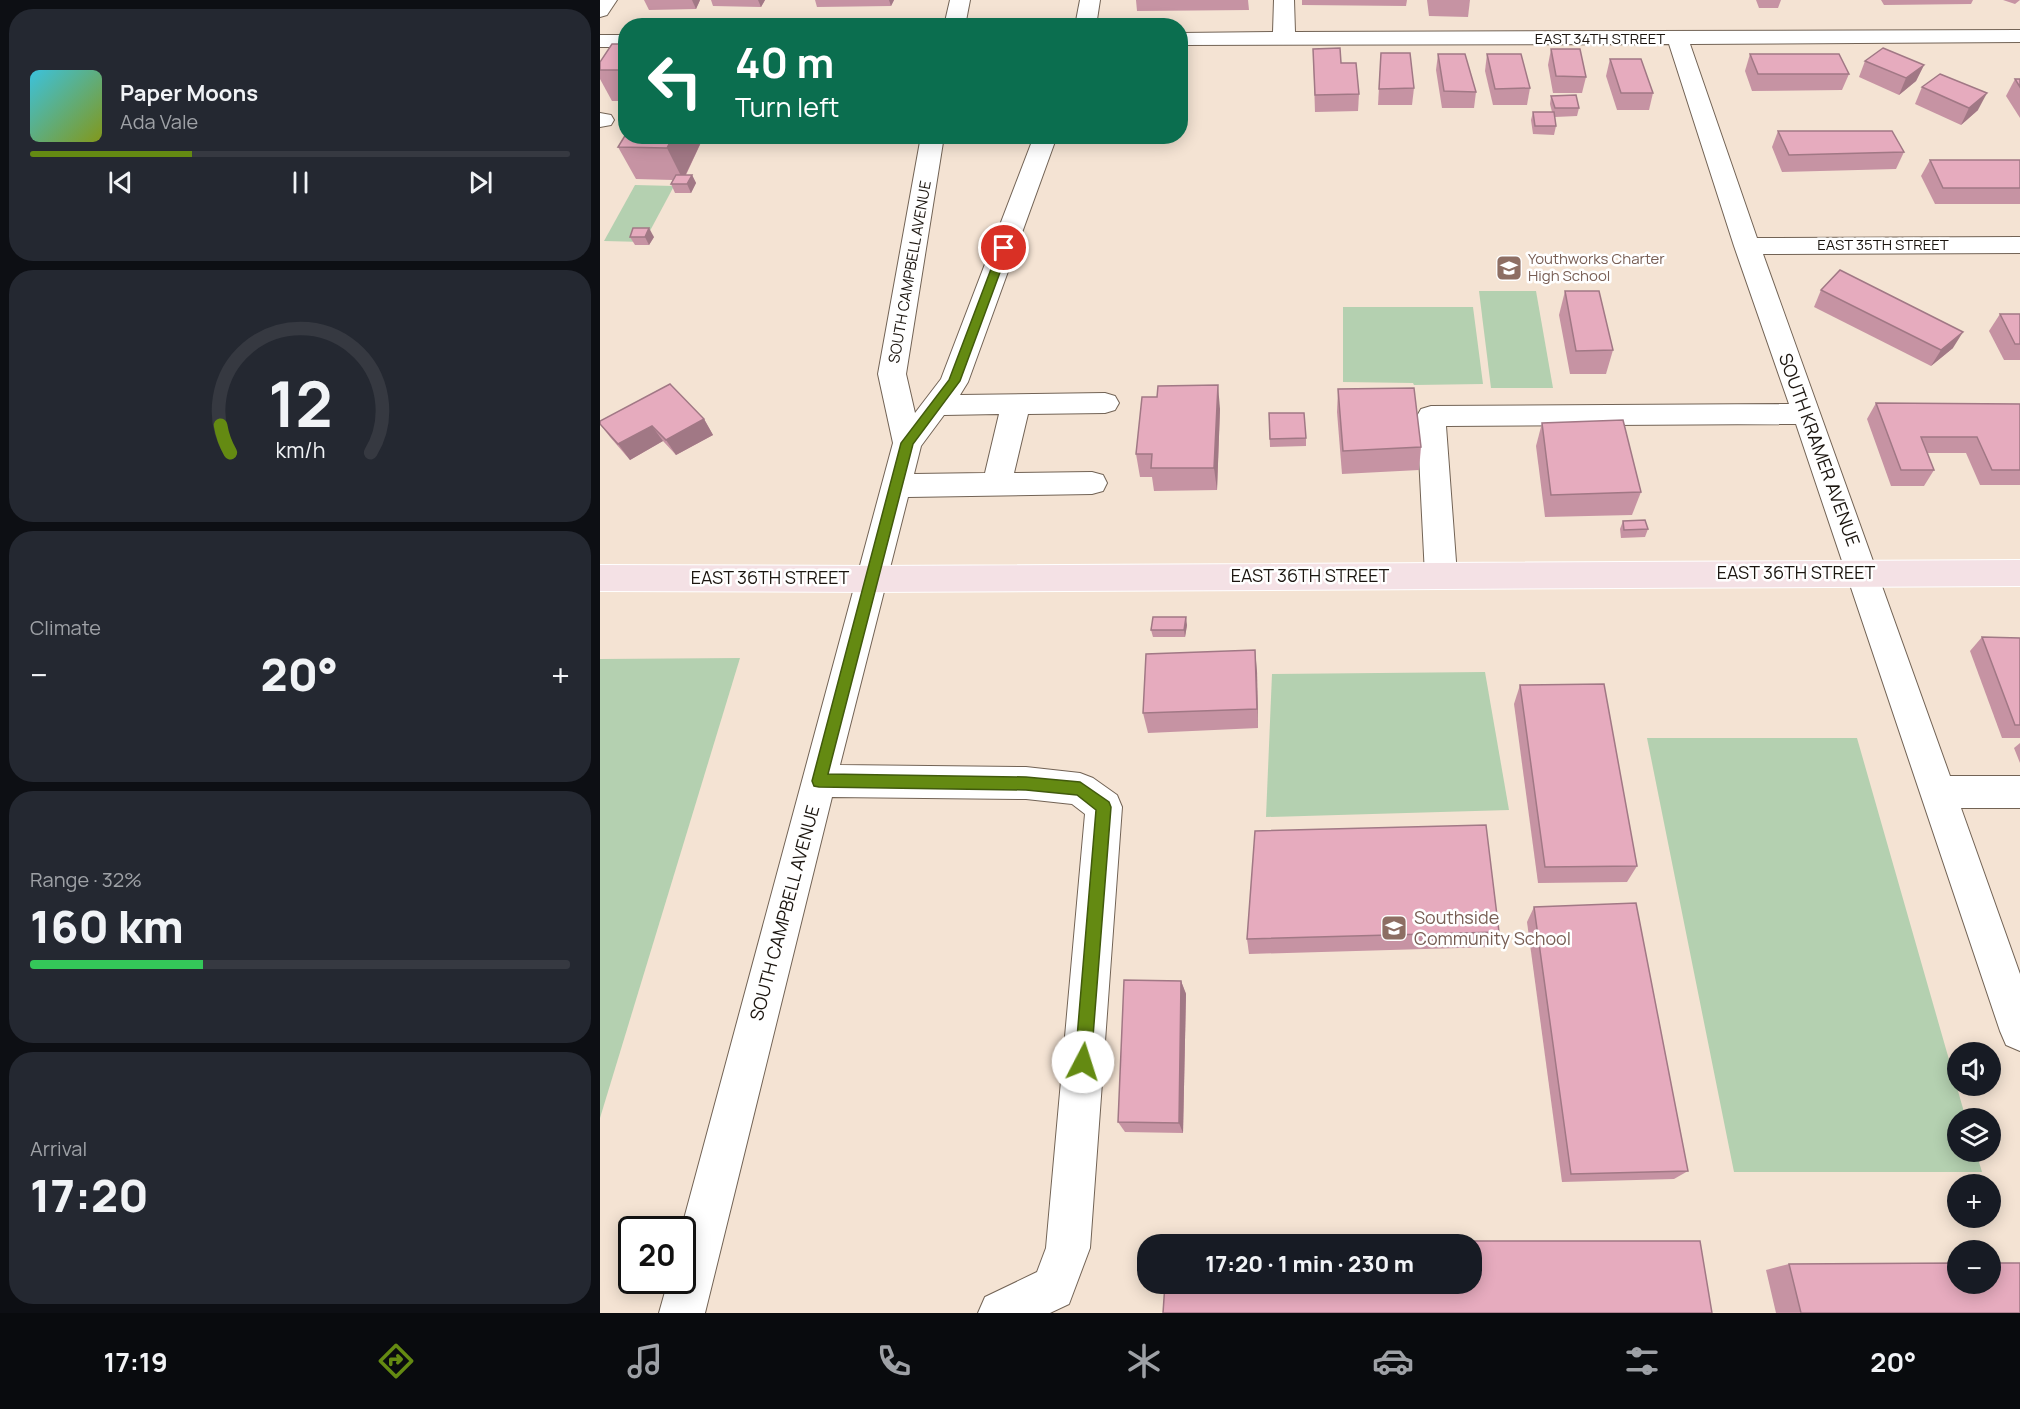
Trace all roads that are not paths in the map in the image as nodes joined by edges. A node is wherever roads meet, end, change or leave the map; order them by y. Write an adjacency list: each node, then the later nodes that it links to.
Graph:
1 (607, 0): 5 (street)
2 (960, 0): 6 (street)
3 (1090, 0): 7 (street)
4 (1284, 0): 10 (street)
5 (600, 11)
6 (956, 18)
7 (1087, 18)
8 (2020, 36): 11 (street, EAST 34TH STREET)
9 (1188, 39): 10 (street, EAST 34TH STREET)
10 (1284, 39): 11 (street, EAST 34TH STREET)
11 (1678, 39): 17 (street, SOUTH KRAMER AVENUE)
12 (600, 41): 13 (street)
13 (618, 41)
14 (932, 144): 22 (street, SOUTH CAMPBELL AVENUE)
15 (1043, 144): 20 (street, SOUTH CAMPBELL AVENUE)
16 (2020, 245): 17 (street, EAST 35TH STREET)
17 (1746, 246): 21 (street, SOUTH KRAMER AVENUE)
18 (1105, 403): 19 (street)
19 (1016, 404): 20 (street); 24 (street)
20 (936, 405): 22 (street, SOUTH CAMPBELL AVENUE)
21 (1806, 414): 26 (street, SOUTH KRAMER AVENUE); 28 (street)
22 (907, 443): 25 (street, SOUTH CAMPBELL AVENUE)
23 (1092, 483): 24 (street)
24 (997, 484): 25 (street)
25 (896, 486): 30 (street, SOUTH CAMPBELL AVENUE)
26 (1862, 573): 27 (main road, EAST 36TH STREET); 28 (main road, EAST 36TH STREET); 32 (street, SOUTH KRAMER AVENUE)
27 (2020, 573)
28 (1441, 575): 30 (main road, EAST 36TH STREET)
29 (600, 578): 30 (main road, EAST 36TH STREET)
30 (872, 579): 31 (street, SOUTH CAMPBELL AVENUE)
31 (819, 781): 35 (street, SOUTH CAMPBELL AVENUE); 36 (street)
32 (1938, 792): 33 (street); 34 (street, SOUTH KRAMER AVENUE)
33 (2020, 792)
34 (2020, 1031)
35 (682, 1313)
36 (1001, 1313)

